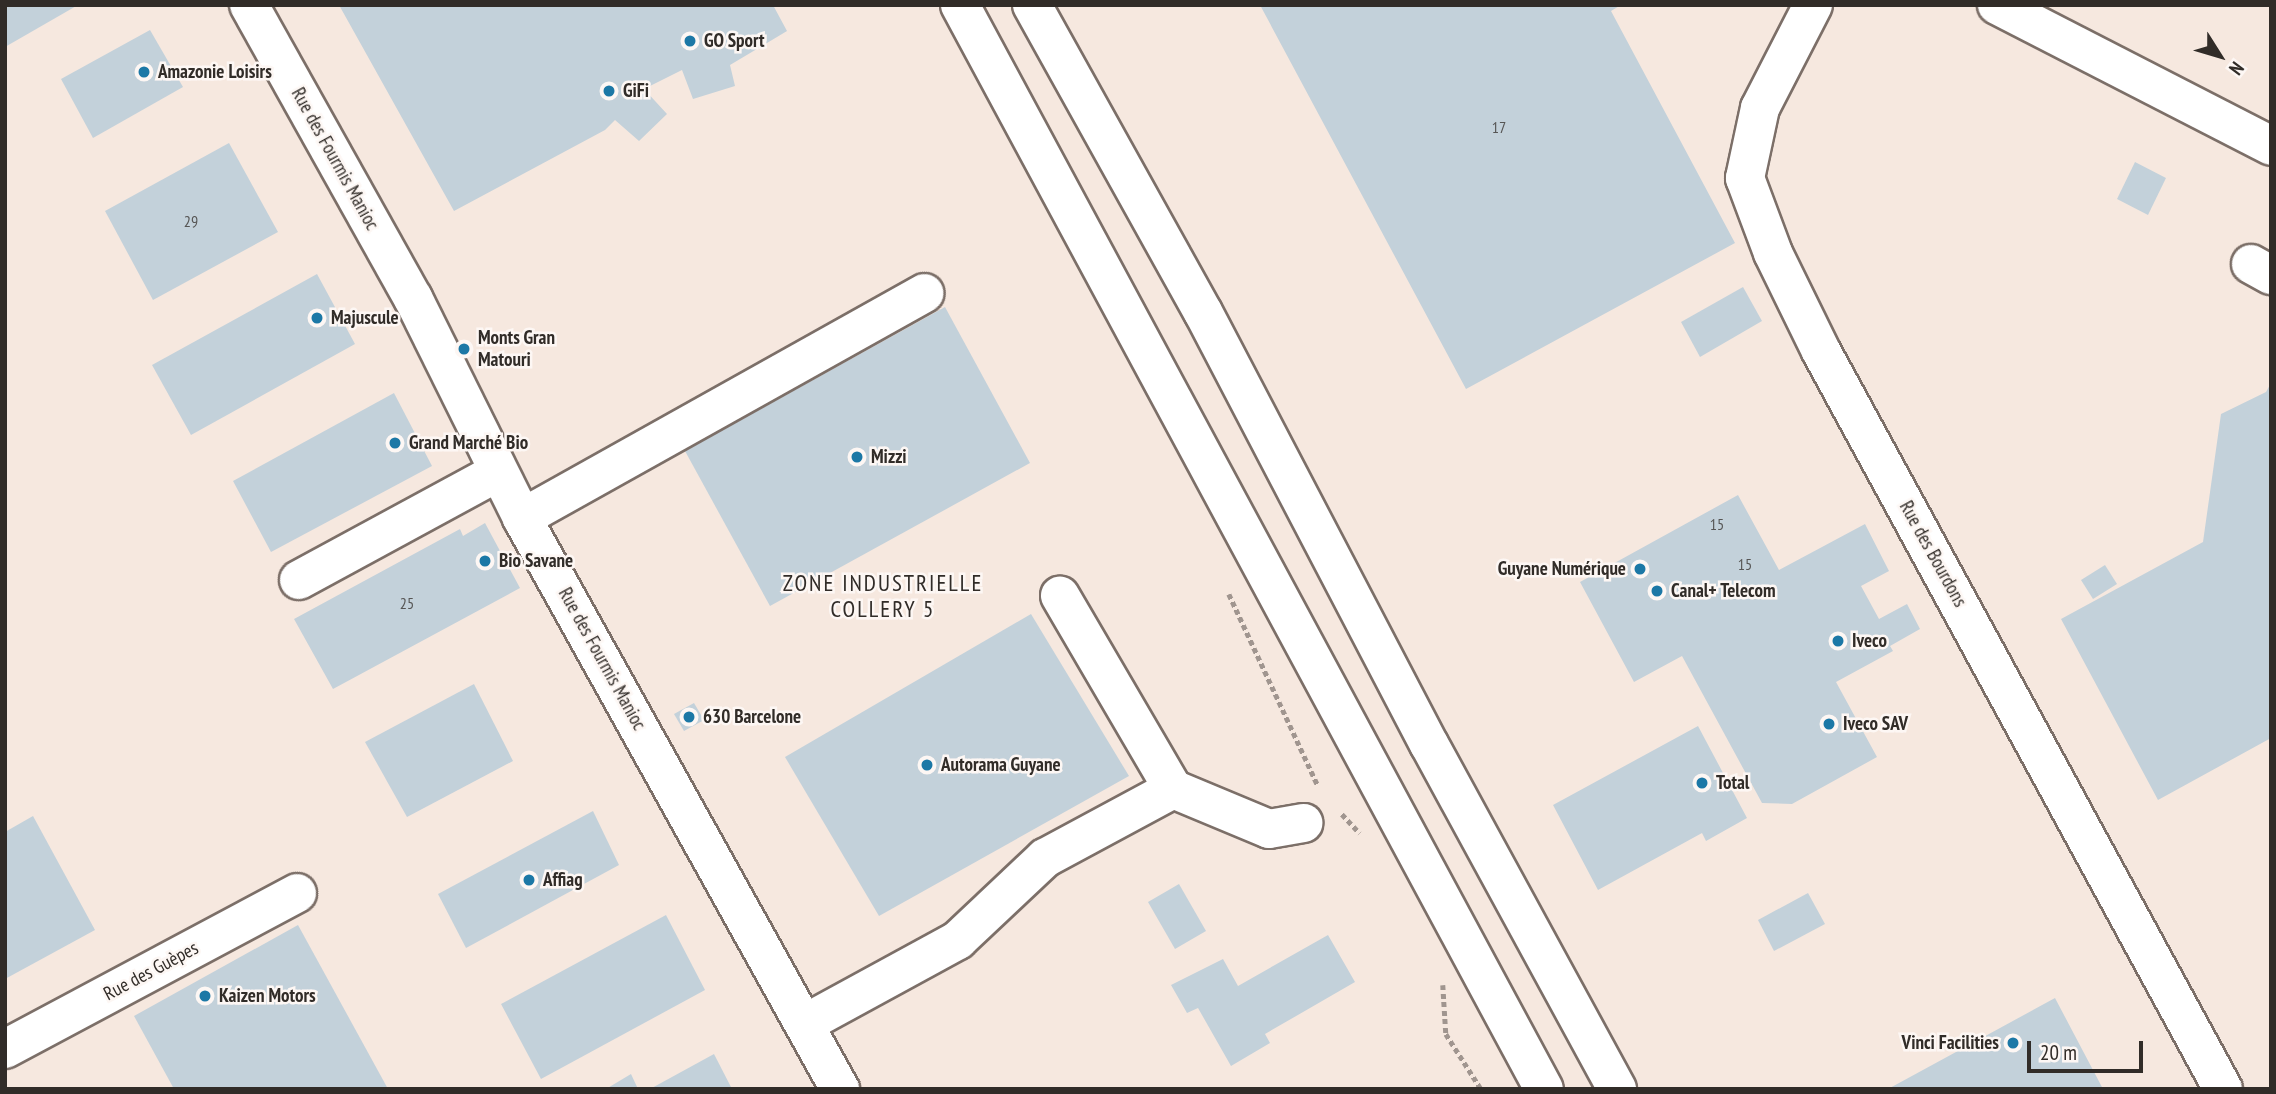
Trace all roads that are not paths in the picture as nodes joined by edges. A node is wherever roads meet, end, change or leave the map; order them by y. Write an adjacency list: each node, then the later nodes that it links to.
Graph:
1 (249, 5): 8 (main road, Rue des Fourmis Manioc)
2 (960, 5): 18 (main road)
3 (1032, 5): 19 (main road)
4 (1813, 5): 20 (main road, Rue des Bourdons)
5 (1997, 5): 6 (main road)
6 (2271, 146)
7 (924, 293): 9 (main road)
8 (498, 472): 9 (main road, Rue des Fourmis Manioc); 10 (main road)
9 (522, 518): 15 (main road, Rue des Fourmis Manioc)
10 (299, 580)
11 (1060, 596): 12 (main road)
12 (1173, 789): 13 (main road); 15 (main road)
13 (1303, 823)
14 (297, 893): 16 (main road, Rue des Guèpes)
15 (806, 1023): 17 (main road, Rue des Fourmis Manioc)
16 (5, 1049)
17 (840, 1089)
18 (1544, 1089)
19 (1618, 1089)
20 (2223, 1089)

